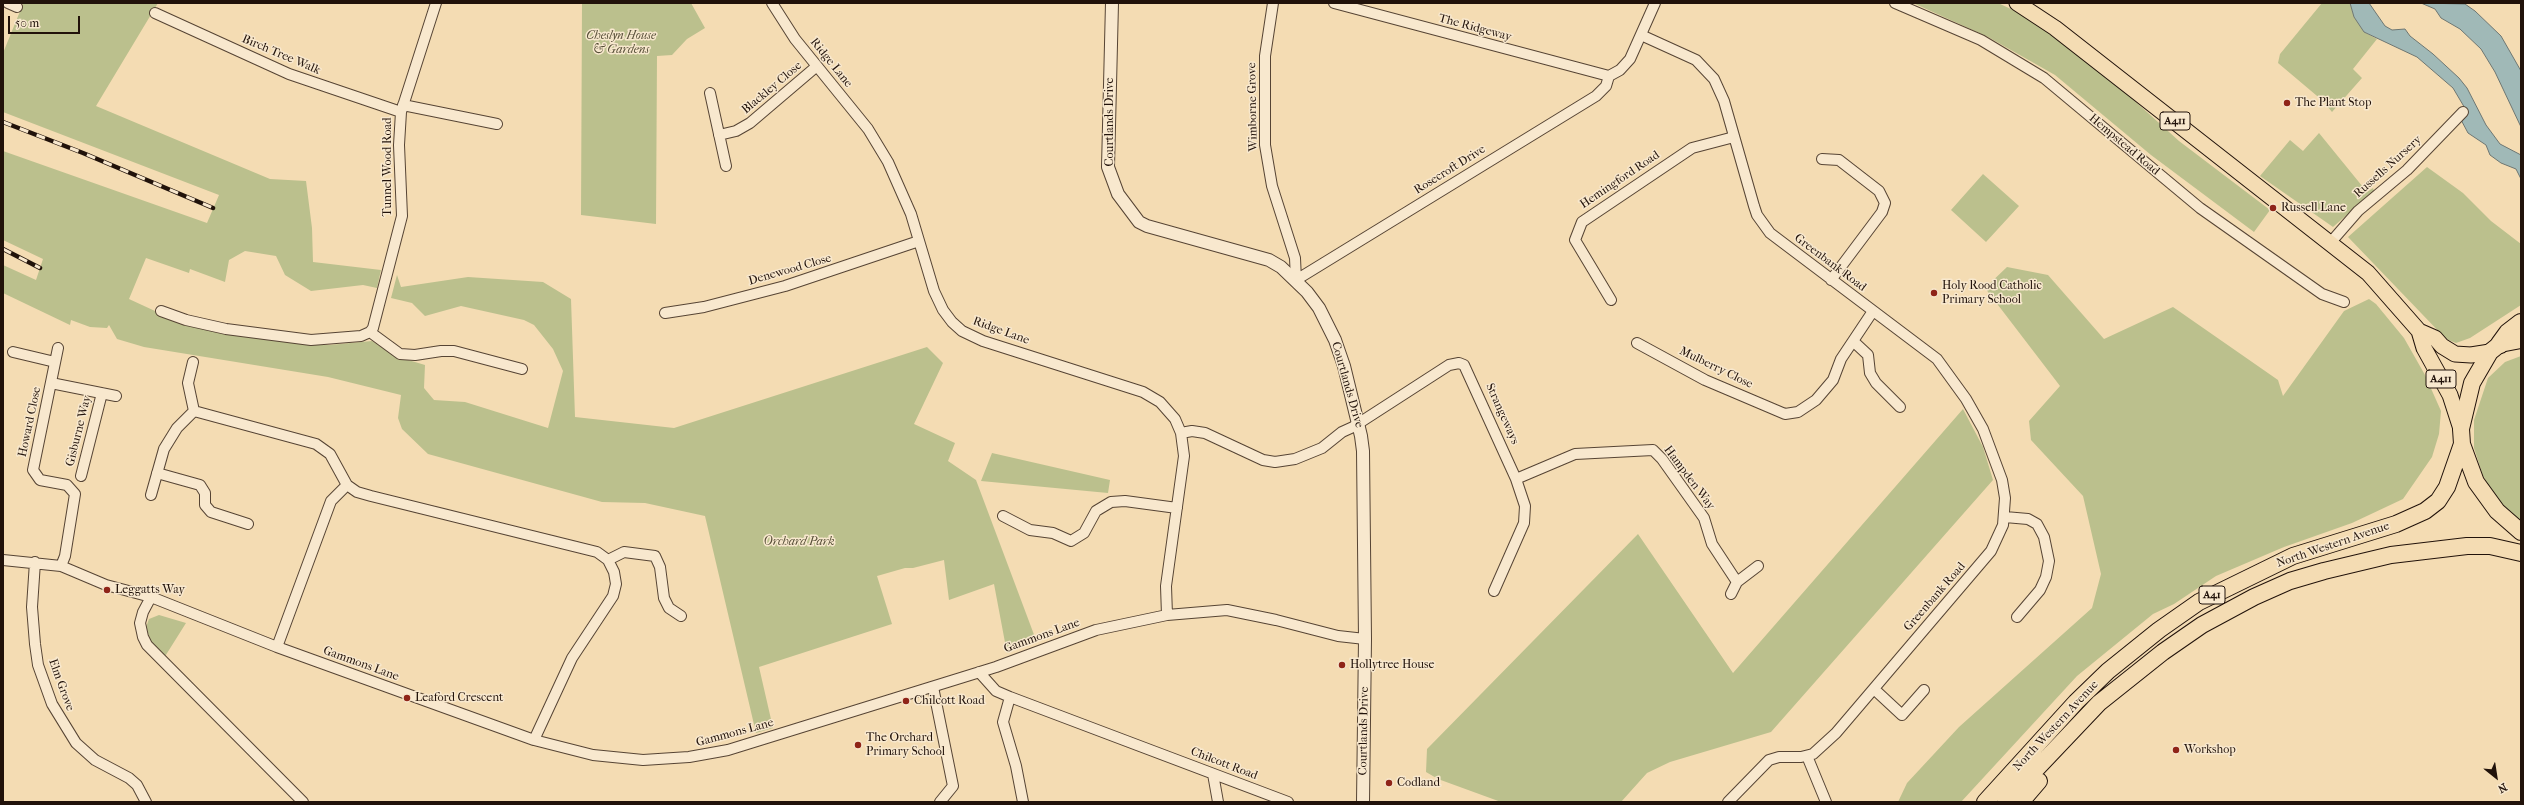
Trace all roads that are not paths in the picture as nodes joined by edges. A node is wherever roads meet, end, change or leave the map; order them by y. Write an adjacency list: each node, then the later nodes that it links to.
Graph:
1 (436, 3): 14 (street, Tunnel Wood Road)
2 (772, 3): 11 (street, Ridge Lane)
3 (1112, 3): 23 (street, Courtlands Drive)
4 (1273, 3): 23 (street, Wimborne Grove)
5 (1334, 3): 12 (street, The Ridgeway)
6 (1655, 3): 10 (street)
7 (1895, 3): 26 (street, Hempstead Road)
8 (2017, 3): 22 (main road, A411)
9 (155, 13): 14 (street, Birch Tree Walk)
10 (1641, 35): 12 (street); 18 (street, Greenbank Road)
11 (817, 66): 17 (street, Blackley Close); 21 (street, Ridge Lane)
12 (1609, 76): 23 (street, Rosecroft Drive)
13 (710, 93): 17 (street)
14 (402, 109): 16 (street, Birch Tree Walk); 32 (street, Tunnel Wood Road)
15 (2463, 112): 22 (street, Russells Nursery)
16 (497, 124)
17 (719, 135): 20 (street)
18 (1734, 137): 24 (street, Greenbank Road); 25 (street, Hemingford Road)
19 (1822, 159): 24 (street)
20 (726, 166)
21 (919, 241): 29 (street, Denewood Close); 48 (street, Ridge Lane)
22 (2331, 242): 31 (main road, A411)
23 (1296, 280): 47 (street, Courtlands Drive)
24 (1831, 280): 28 (street, Greenbank Road)
25 (1611, 300)
26 (2344, 302)
27 (161, 311): 32 (street)
28 (1873, 312): 34 (street); 57 (street, Greenbank Road)
29 (665, 313)
30 (2521, 323): 37 (highway)
31 (2419, 331): 37 (main road, A411); 49 (main road, A411)
32 (370, 332): 41 (street)
33 (2521, 340): 37 (highway)
34 (1853, 341): 35 (street, Mulberry Close); 45 (street)
35 (1637, 342)
36 (58, 348): 39 (street, Howard Close)
37 (2495, 348): 49 (highway, North Western Avenue)
38 (13, 352): 39 (street)
39 (55, 362): 42 (street, Howard Close)
40 (193, 362): 46 (street)
41 (522, 369)
42 (51, 383): 43 (street, Gisburne Way); 66 (street, Howard Close)
43 (102, 393): 44 (street, Gisburne Way); 51 (street, Gisburne Way)
44 (116, 396)
45 (1900, 407)
46 (194, 411): 50 (street); 53 (street)
47 (1358, 424): 48 (street, Strangeways); 52 (street, Strangeways); 75 (street, Courtlands Drive)
48 (1181, 433): 55 (street, Ridge Lane)
49 (2462, 436): 59 (highway); 95 (highway, North Western Avenue / A41)
50 (157, 473): 54 (street); 58 (street)
51 (81, 476)
52 (1516, 479): 68 (street, Hampden Way); 69 (street, Strangeways)
53 (347, 485): 63 (street); 76 (street)
54 (151, 495)
55 (1177, 508): 56 (street); 72 (street, Ridge Lane)
56 (1003, 516)
57 (2005, 517): 74 (street); 80 (street, Greenbank Road)
58 (248, 524)
59 (2521, 532)
60 (2521, 553): 61 (highway, North Western Avenue / A41)
61 (2391, 555): 64 (highway); 78 (highway, North Western Avenue / A41)
62 (3, 560): 65 (street, Gammons Lane)
63 (608, 560): 73 (street); 83 (street)
64 (2521, 561)
65 (35, 562): 66 (street, Gammons Lane); 86 (street, Elm Grove)
66 (60, 566): 71 (street, Gammons Lane)
67 (1758, 566): 68 (street)
68 (1737, 582): 70 (street)
69 (1494, 591)
70 (1731, 594)
71 (151, 597): 76 (street, Gammons Lane); 87 (street)
72 (1167, 615): 75 (street, Gammons Lane); 77 (street, Gammons Lane)
73 (681, 616)
74 (2017, 617)
75 (1365, 639): 92 (street, Courtlands Drive)
76 (277, 647): 83 (street, Gammons Lane)
77 (978, 672): 79 (street, Gammons Lane); 82 (street, Chilcott Road)
78 (2137, 673): 96 (highway, North Western Avenue / A41); 97 (highway)
79 (933, 687): 83 (street, Gammons Lane); 88 (street)
80 (1874, 689): 81 (street); 84 (street, Greenbank Road)
81 (1924, 690)
82 (1010, 697): 85 (street, Chilcott Road); 89 (street)
83 (534, 740)
84 (1807, 756): 93 (street, Greenbank Road); 94 (street)
85 (1213, 774): 90 (street); 91 (street, Chilcott Road)
86 (146, 802)
87 (303, 802)
88 (940, 802)
89 (1023, 802)
90 (1218, 802)
91 (1288, 802)
92 (1363, 802)
93 (1728, 802)
94 (1826, 802)
95 (1985, 802)
96 (2005, 802)
97 (2020, 802)

